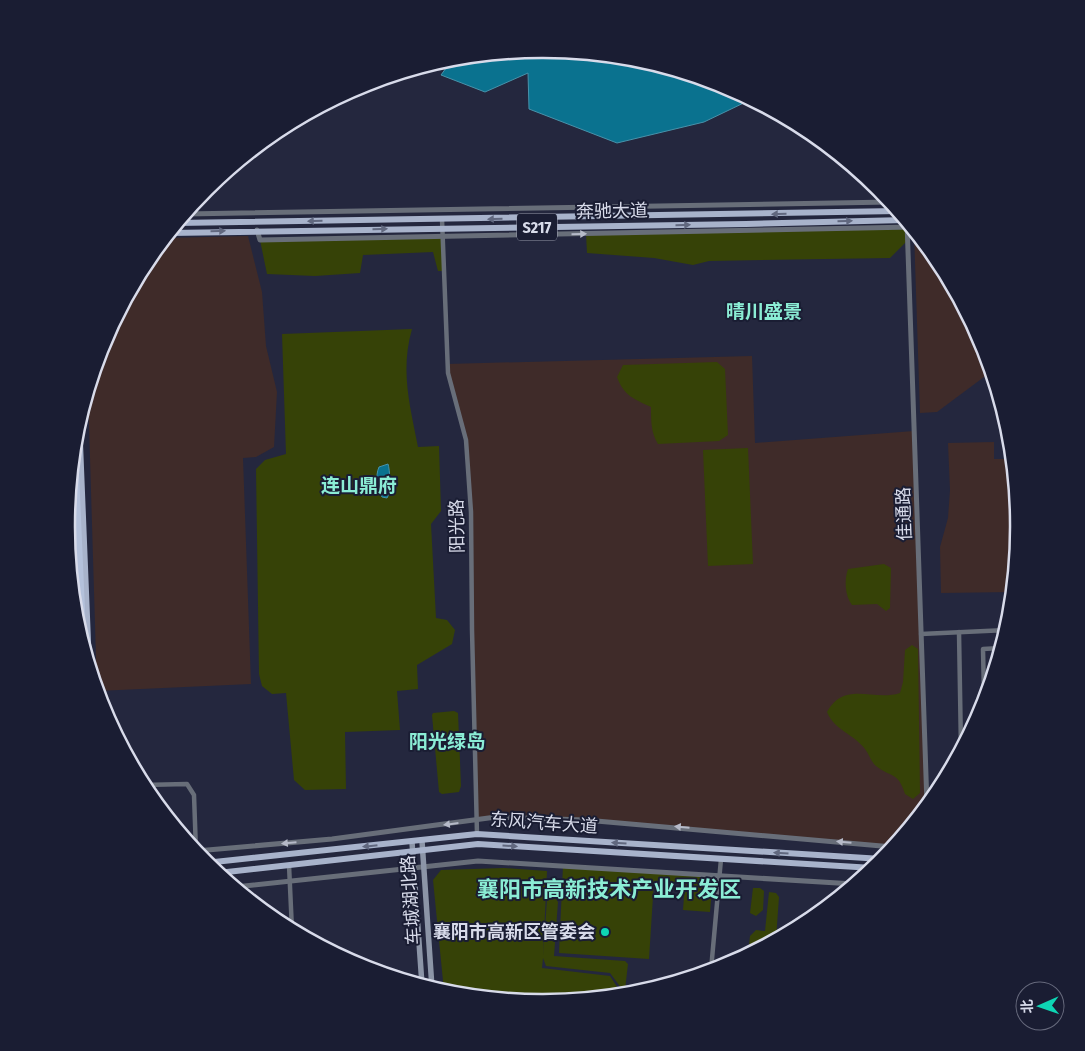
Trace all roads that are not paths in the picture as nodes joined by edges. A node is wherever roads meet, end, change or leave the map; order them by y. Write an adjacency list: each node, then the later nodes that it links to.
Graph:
1 (880, 202): 2 (street)
2 (362, 211): 4 (street); 6 (street)
3 (888, 211): 5 (main road, 奔驰大道 / S217, one-way to 5)
4 (194, 214)
5 (442, 219): 6 (main road, 奔驰大道 / S217); 10 (street, 阳光路)
6 (363, 220): 7 (main road, 奔驰大道 / S217, one-way to 7)
7 (186, 223)
8 (900, 224): 10 (main road, 奔驰大道 / S217, one-way to 8)
9 (900, 224): 14 (street, one-way to 9)
10 (442, 228): 11 (main road, 奔驰大道 / S217, one-way to 10); 14 (street, 阳光路)
11 (257, 230): 12 (main road, 奔驰大道 / S217, one-way to 11); 14 (street)
12 (179, 232)
13 (908, 234): 22 (street, 佳通路)
14 (443, 235): 29 (street, 阳光路)
15 (80, 454): 17 (main road)
16 (76, 492): 19 (highway, bridge)
17 (84, 545): 18 (street); 23 (main road)
18 (76, 546)
19 (81, 604)
20 (999, 630): 21 (street)
21 (959, 632): 22 (street); 26 (street)
22 (921, 634): 28 (street, 佳通路)
23 (88, 638)
24 (995, 648): 25 (street)
25 (984, 682)
26 (961, 734)
27 (152, 785): 31 (street)
28 (927, 793)
29 (477, 820): 30 (street, 阳光路); 34 (street, one-way to 29); 35 (street, one-way to 35)
30 (477, 834): 32 (main road, 东风汽车大道); 38 (main road, 东风汽车大道, one-way to 30)
31 (196, 839)
32 (422, 840): 33 (main road, 东风汽车大道); 36 (main road, 车城湖北路)
33 (412, 842): 37 (main road, 车城湖北路); 40 (main road, 东风汽车大道, one-way to 40)
34 (882, 846)
35 (206, 850)
36 (423, 850): 37 (main road, 东风汽车大道); 39 (main road, 东风汽车大道, one-way to 39); 42 (main road, 车城湖北路)
37 (412, 851): 41 (main road, 东风汽车大道); 44 (main road, 车城湖北路)
38 (871, 858)
39 (721, 859): 43 (main road, 东风汽车大道); 46 (street)
40 (218, 862)
41 (289, 865): 45 (main road, 东风汽车大道); 47 (street)
42 (424, 867): 44 (street); 46 (street); 53 (main road, 车城湖北路)
43 (861, 867)
44 (414, 868): 47 (street); 52 (main road, 车城湖北路)
45 (229, 872)
46 (720, 876): 48 (street); 51 (street)
47 (290, 881): 49 (street); 50 (street)
48 (843, 883)
49 (245, 886)
50 (292, 921)
51 (713, 962)
52 (422, 978)
53 (432, 980)

